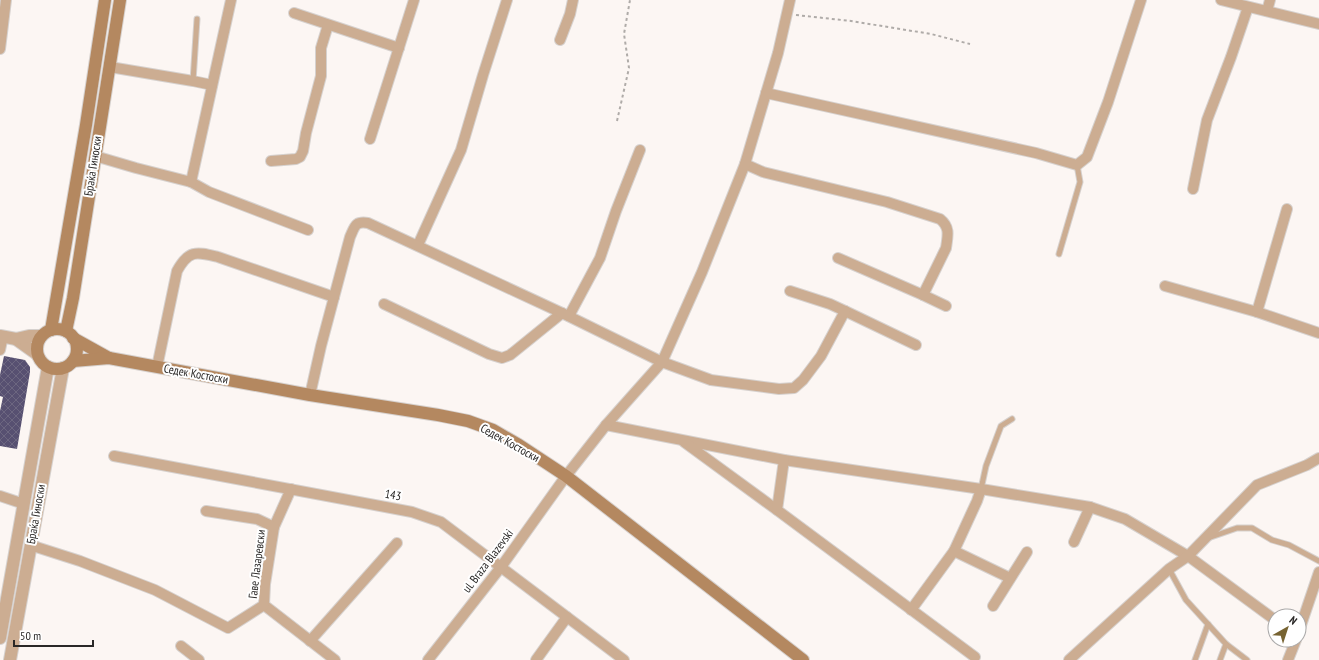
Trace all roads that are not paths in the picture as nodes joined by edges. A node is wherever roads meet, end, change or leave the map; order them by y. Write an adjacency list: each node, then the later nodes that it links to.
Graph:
1 (6, 0): 20 (street)
2 (105, 0): 47 (main road, Браќа Гиноски)
3 (120, 0): 21 (main road, Браќа Гиноски)
4 (231, 0): 23 (street)
5 (414, 0): 19 (street)
6 (507, 0): 35 (street)
7 (573, 0): 18 (street)
8 (790, 0): 24 (street, ul. Braza Blazevski)
9 (1141, 0): 30 (street)
10 (1221, 0): 12 (street)
11 (1270, 0): 13 (street)
12 (1248, 7): 13 (street); 32 (street)
13 (1267, 11): 16 (street)
14 (294, 13): 17 (street)
15 (197, 19): 22 (lane)
16 (1319, 22)
17 (328, 25): 19 (street); 28 (street)
18 (560, 40)
19 (399, 48): 25 (street)
20 (0, 50)
21 (110, 66): 22 (street); 27 (main road, Браќа Гиноски)
22 (193, 80): 23 (street)
23 (212, 85): 31 (street)
24 (766, 93): 29 (street, ul. Braza Blazevski); 30 (street)
25 (370, 139)
26 (640, 150): 46 (street)
27 (95, 156): 31 (street); 49 (main road, Браќа Гиноски)
28 (271, 161)
29 (745, 164): 40 (street); 57 (street, ul. Braza Blazevski)
30 (1077, 164): 36 (lane)
31 (191, 182): 34 (street)
32 (1193, 189)
33 (1287, 209): 45 (street)
34 (308, 230)
35 (418, 246): 41 (street); 46 (street)
36 (1059, 254)
37 (838, 258): 40 (street)
38 (1165, 286): 45 (street)
39 (790, 291): 44 (street)
40 (923, 295): 43 (street)
41 (334, 297): 59 (street); 61 (street)
42 (384, 304): 46 (street)
43 (946, 306)
44 (845, 311): 52 (street); 57 (street)
45 (1257, 312): 48 (street)
46 (565, 314): 57 (street)
47 (46, 333): 49 (main road); 51 (street); 54 (main road, Браќа Гиноски)
48 (1319, 333)
49 (70, 335): 55 (main road); 56 (main road, Браќа Гиноски)
50 (1, 336): 51 (street); 53 (street)
51 (16, 339): 54 (street)
52 (916, 345)
53 (0, 350)
54 (37, 354): 58 (main road)
55 (109, 358): 56 (main road); 59 (main road, Седек Костоски)
56 (73, 361): 60 (main road)
57 (662, 362): 63 (street, ul. Braza Blazevski)
58 (48, 367): 60 (main road); 74 (street, Браќа Гиноски)
59 (157, 367): 61 (main road, Седек Костоски)
60 (63, 368): 82 (street, Браќа Гиноски)
61 (310, 395): 70 (main road, Седек Костоски)
62 (1012, 419): 71 (lane)
63 (606, 425): 64 (street); 70 (street, ul. Braza Blazevski)
64 (681, 440): 65 (street); 69 (street)
65 (720, 447): 68 (street); 69 (street)
66 (114, 456): 72 (street, 143)
67 (1319, 458): 79 (street)
68 (784, 460): 71 (street); 76 (street)
69 (711, 461): 76 (street)
70 (566, 476): 87 (street, ul. Braza Blazevski); 110 (main road, Седек Костоски)
71 (981, 488): 75 (street); 83 (street)
72 (291, 489): 78 (street, Гаве Лазаревски); 87 (street, 143)
73 (0, 496): 74 (street)
74 (24, 504): 98 (street, Браќа Гиноски)
75 (1090, 507): 80 (street); 85 (street)
76 (777, 510): 94 (street)
77 (206, 511): 78 (street)
78 (274, 526): 91 (street, Гаве Лазаревски)
79 (1204, 540): 85 (street); 86 (lane)
80 (1074, 542)
81 (396, 543): 99 (street)
82 (30, 546): 91 (street); 104 (street, Браќа Гиноски)
83 (954, 551): 90 (street); 94 (street)
84 (1027, 552): 90 (street)
85 (1188, 556): 88 (street); 95 (street)
86 (1319, 561)
87 (501, 567): 96 (street, 143); 107 (street, ul. Braza Blazevski)
88 (1169, 569): 97 (lane); 111 (street)
89 (1319, 572): 93 (street)
90 (1010, 578): 92 (street)
91 (264, 605): 99 (street, Гаве Лазаревски)
92 (993, 606)
93 (1307, 608)
94 (911, 610): 103 (street)
95 (1267, 614)
96 (567, 617): 108 (street); 109 (street, 143)
97 (1208, 624): 100 (lane); 112 (lane)
98 (0, 638)
99 (310, 641): 106 (street, Гаве Лазаревски)
100 (1226, 644): 113 (lane); 114 (lane)
101 (181, 646): 105 (street)
102 (1293, 648): 115 (street)
103 (975, 657)
104 (10, 660)
105 (199, 660)
106 (335, 660)
107 (428, 660)
108 (536, 660)
109 (624, 660)
110 (803, 660)
111 (1069, 660)
112 (1195, 660)
113 (1220, 660)
114 (1247, 660)
115 (1288, 660)

